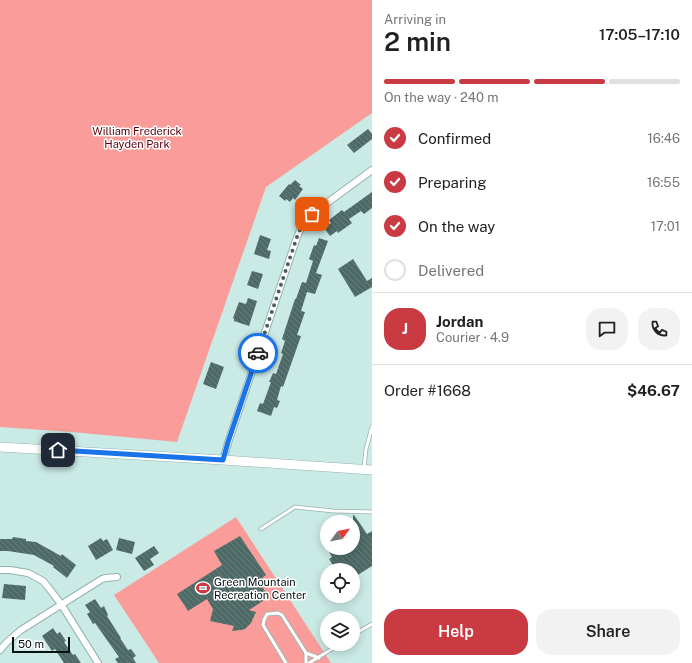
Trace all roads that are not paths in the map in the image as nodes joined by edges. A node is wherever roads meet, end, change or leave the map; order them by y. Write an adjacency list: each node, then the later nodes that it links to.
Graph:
1 (372, 170): 4 (street)
2 (372, 427): 5 (lane)
3 (0, 446): 4 (main road)
4 (223, 460): 5 (main road)
5 (368, 470)
6 (372, 512): 7 (lane)
7 (261, 529)
8 (0, 570): 10 (street)
9 (117, 577): 10 (street)
10 (62, 604): 13 (street); 17 (street)
11 (372, 624): 12 (lane)
12 (360, 632)
13 (0, 650)
14 (330, 651): 16 (lane)
15 (306, 652): 16 (lane); 18 (lane); 19 (lane)
16 (319, 658): 19 (lane)
17 (98, 663)
18 (286, 663)
19 (308, 663)

